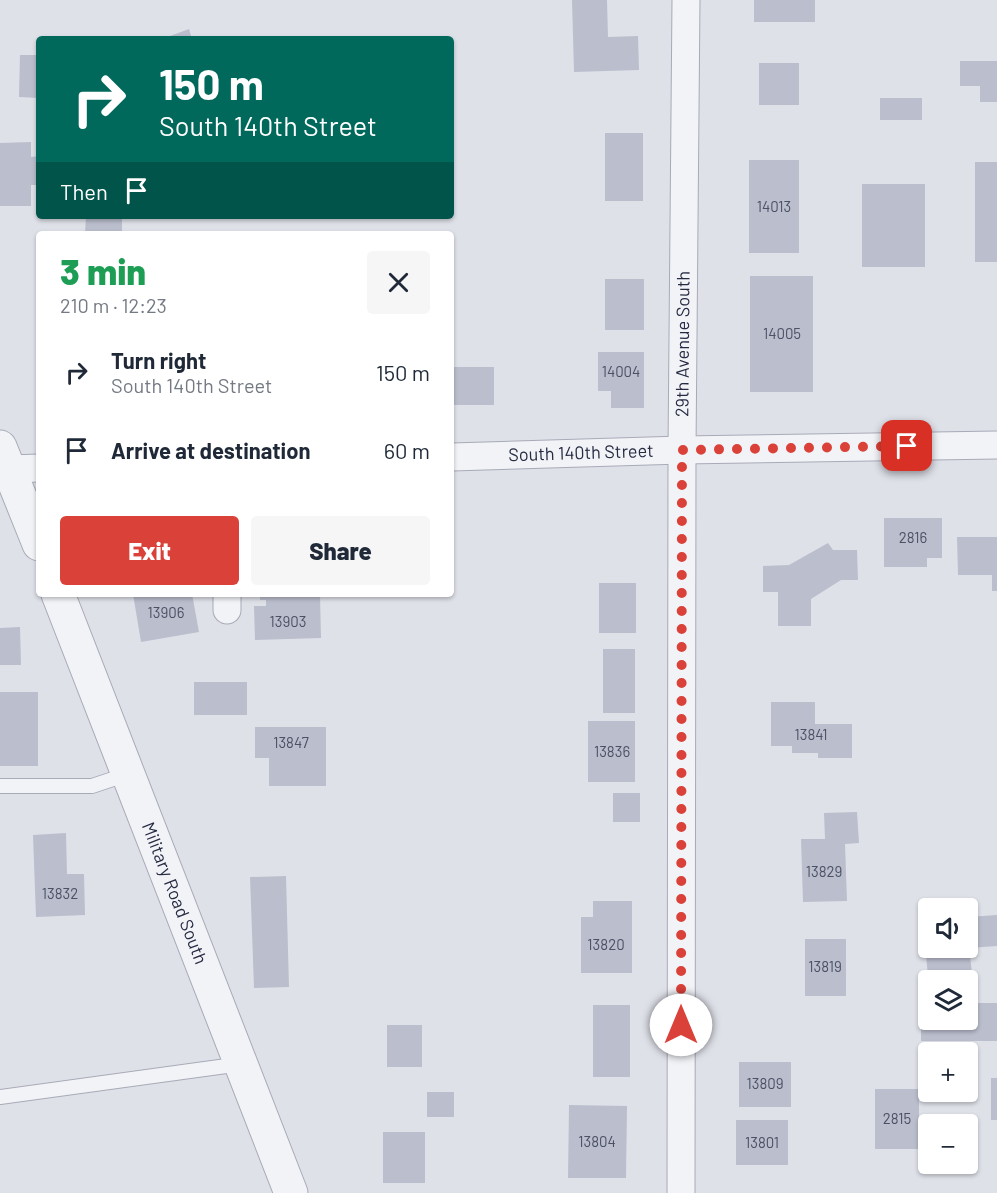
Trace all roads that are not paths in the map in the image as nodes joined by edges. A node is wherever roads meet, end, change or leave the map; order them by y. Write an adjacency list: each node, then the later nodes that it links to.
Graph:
1 (686, 0): 3 (street, 29th Avenue South)
2 (997, 445): 3 (street, South 140th Street)
3 (682, 450): 4 (street, South 140th Street); 13 (street, 29th Avenue South)
4 (454, 457)
5 (12, 464): 6 (street)
6 (36, 535)
7 (59, 597): 8 (street, Military Road South)
8 (128, 774): 9 (lane); 10 (street, Military Road South)
9 (0, 786)
10 (241, 1064): 11 (lane); 12 (street, Military Road South)
11 (0, 1098)
12 (291, 1193)
13 (681, 1193)

